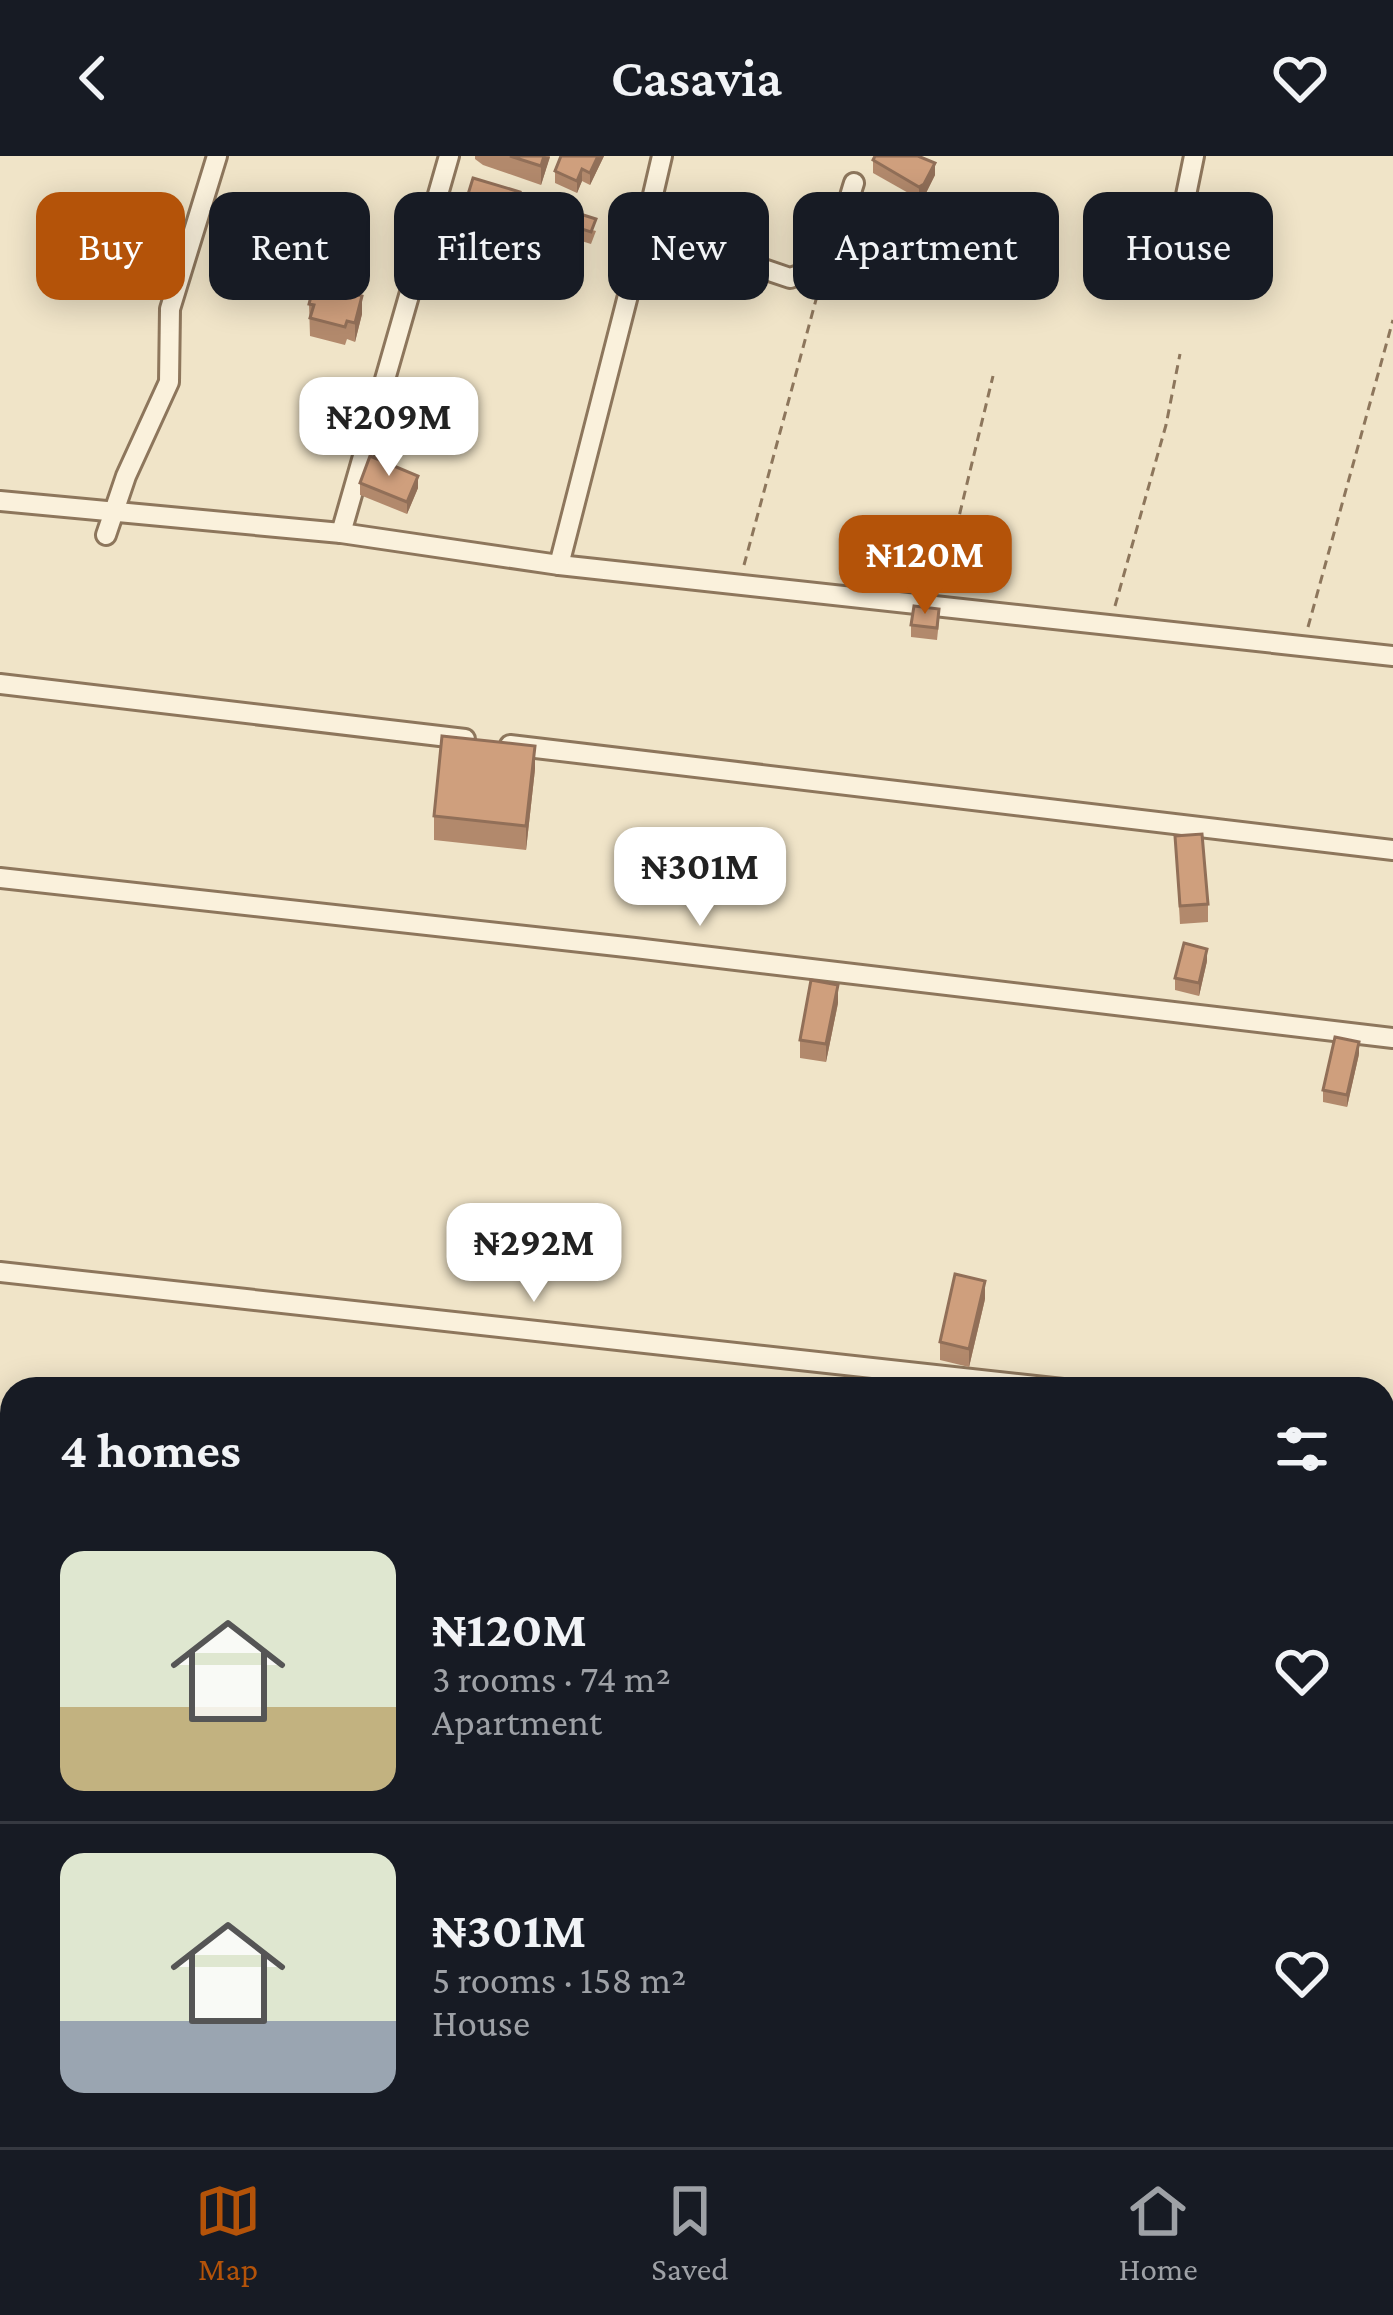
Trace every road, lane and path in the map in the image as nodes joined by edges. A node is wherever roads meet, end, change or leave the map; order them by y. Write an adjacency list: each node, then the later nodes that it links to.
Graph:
1 (217, 156): 15 (street)
2 (449, 156): 16 (street)
3 (662, 156): 6 (street)
4 (1194, 156): 8 (street)
5 (854, 183): 7 (street)
6 (654, 192)
7 (851, 192)
8 (1187, 192)
9 (627, 300): 18 (street)
10 (817, 300): 19 (path)
11 (1393, 320): 22 (path)
12 (1180, 354): 21 (path)
13 (993, 376): 20 (path)
14 (0, 501): 15 (street)
15 (113, 512): 16 (street); 17 (street)
16 (341, 533): 18 (street)
17 (106, 536)
18 (560, 565): 19 (street)
19 (739, 584): 20 (street)
20 (938, 606): 21 (street)
21 (1110, 625): 22 (street)
22 (1303, 646): 23 (street)
23 (1393, 656)
24 (0, 684): 25 (street)
25 (475, 740)
26 (499, 743): 27 (street)
27 (1393, 850)
28 (0, 878): 29 (street)
29 (1393, 1039)
30 (0, 1272): 31 (street)
31 (954, 1377)

